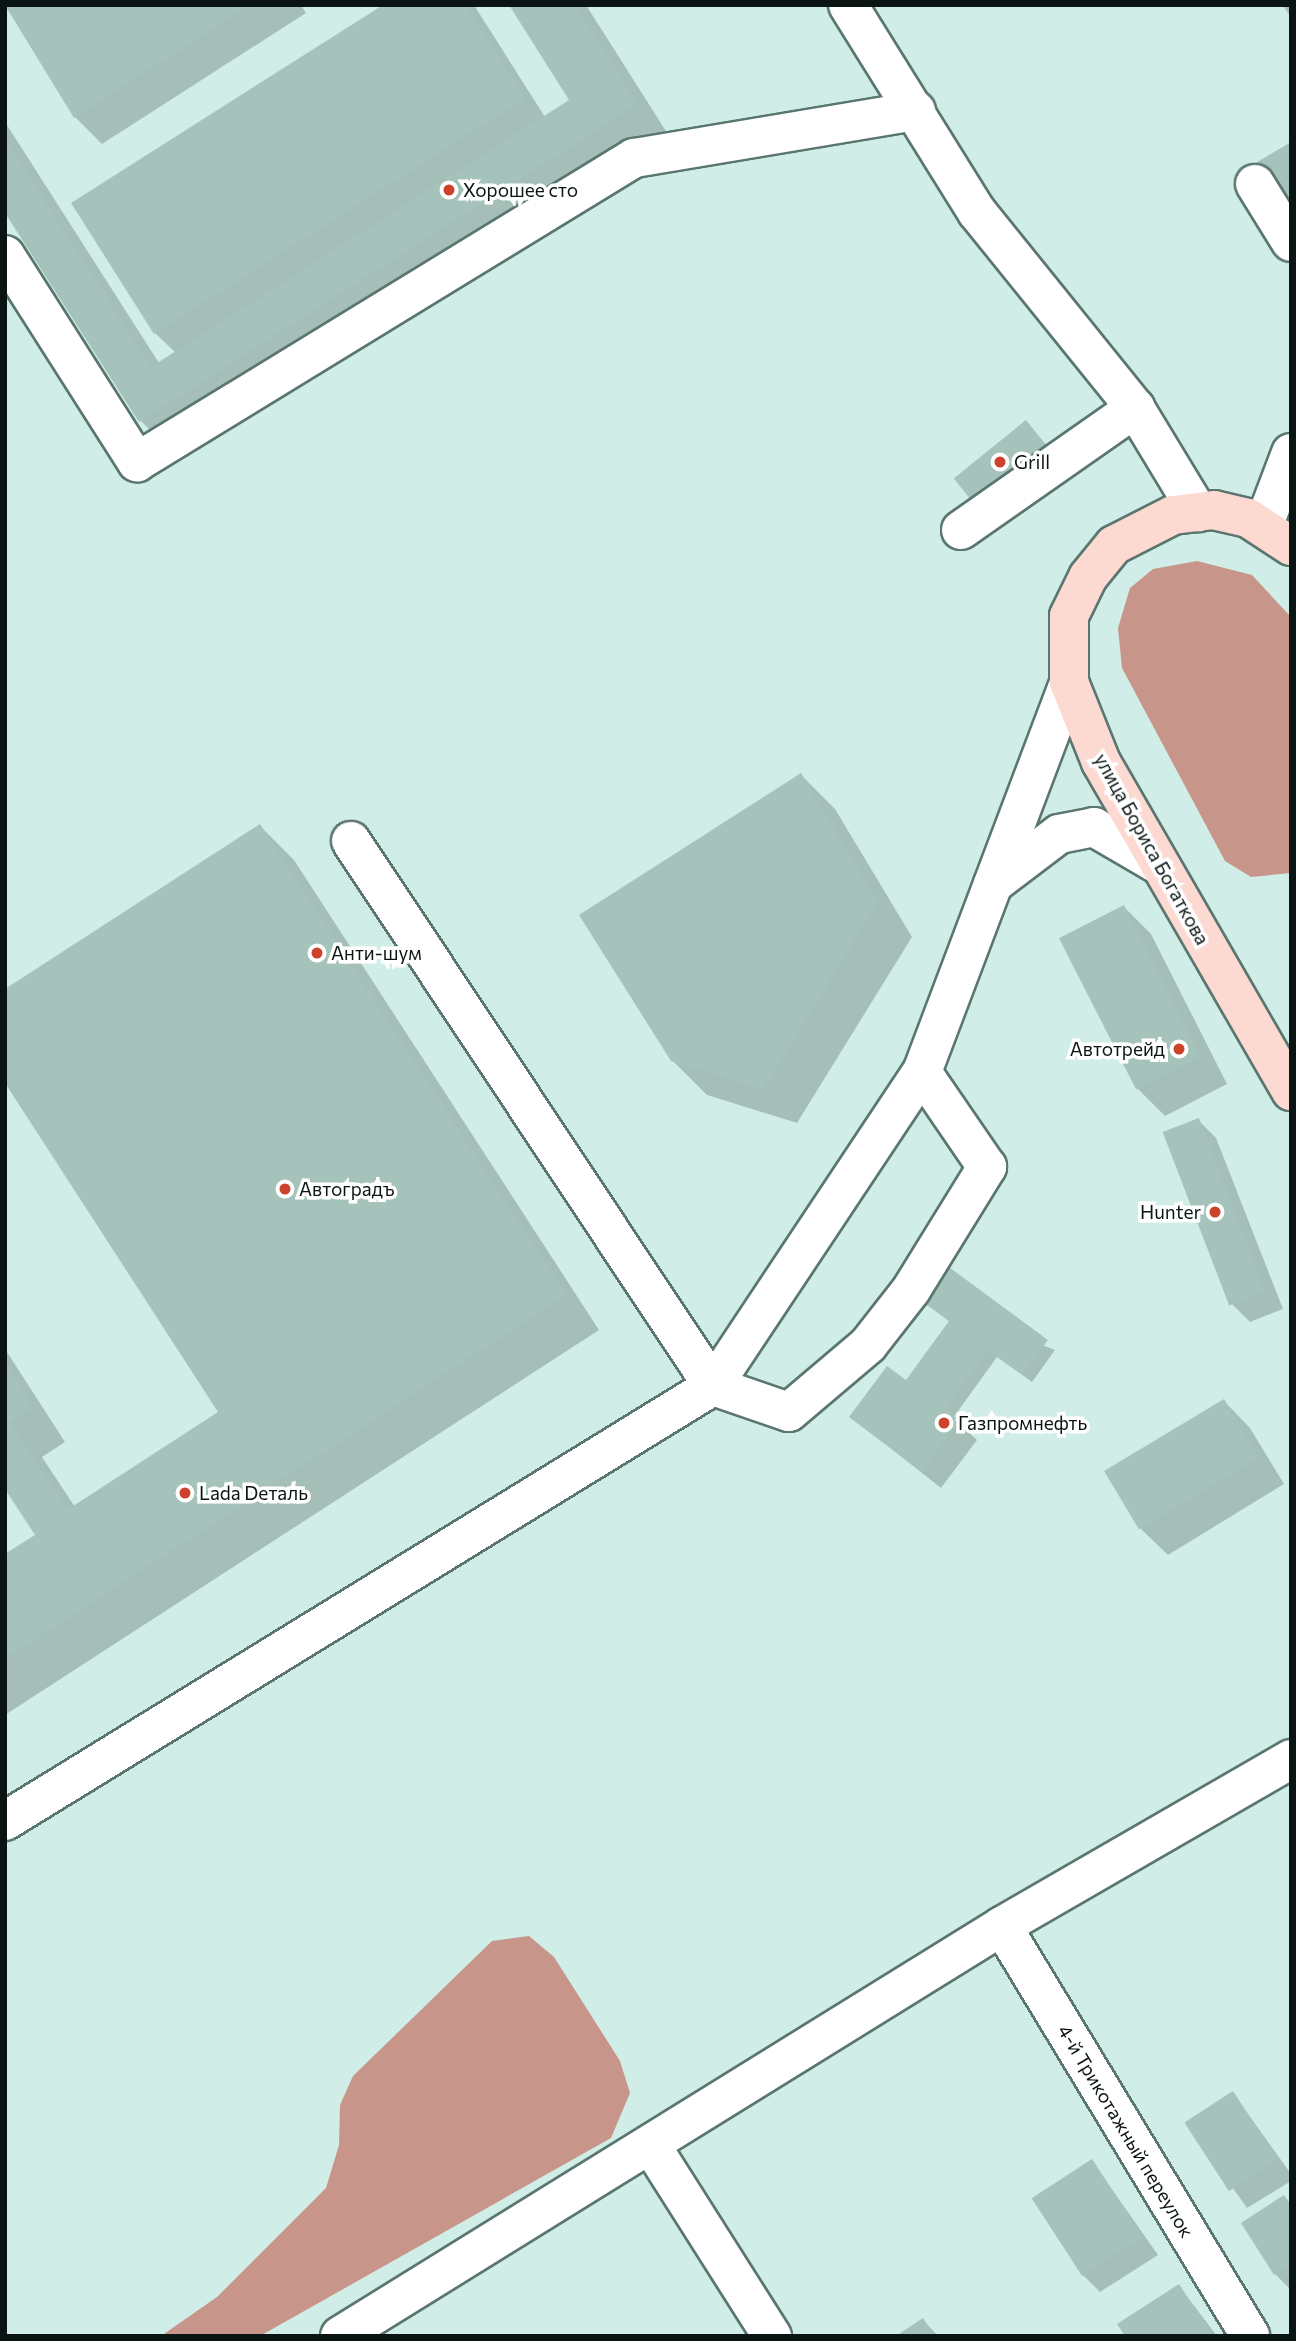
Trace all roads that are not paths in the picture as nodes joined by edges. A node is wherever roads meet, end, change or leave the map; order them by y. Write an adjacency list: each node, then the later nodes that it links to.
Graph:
1 (848, 5): 2 (street)
2 (916, 111): 5 (street); 6 (street)
3 (1255, 184): 4 (street)
4 (1291, 242)
5 (5, 255)
6 (1135, 408): 8 (street); 9 (street)
7 (1291, 453): 10 (street)
8 (1198, 512): 10 (main road, улица Бориса Богаткова); 11 (main road, улица Бориса Богаткова)
9 (961, 530)
10 (1277, 537)
11 (1069, 682): 13 (main road, улица Бориса Богаткова); 14 (street)
12 (351, 841): 17 (street)
13 (1159, 865): 14 (street); 16 (main road, улица Бориса Богаткова)
14 (993, 884): 15 (street)
15 (922, 1072): 17 (street); 17 (street)
16 (1291, 1091)
17 (713, 1387): 19 (street)
18 (1291, 1759): 20 (street)
19 (5, 1821)
20 (1002, 1926): 21 (street); 24 (street, 4-й Трикотажный переулок)
21 (652, 2147): 22 (street); 23 (street)
22 (340, 2336)
23 (772, 2336)
24 (1250, 2336)

